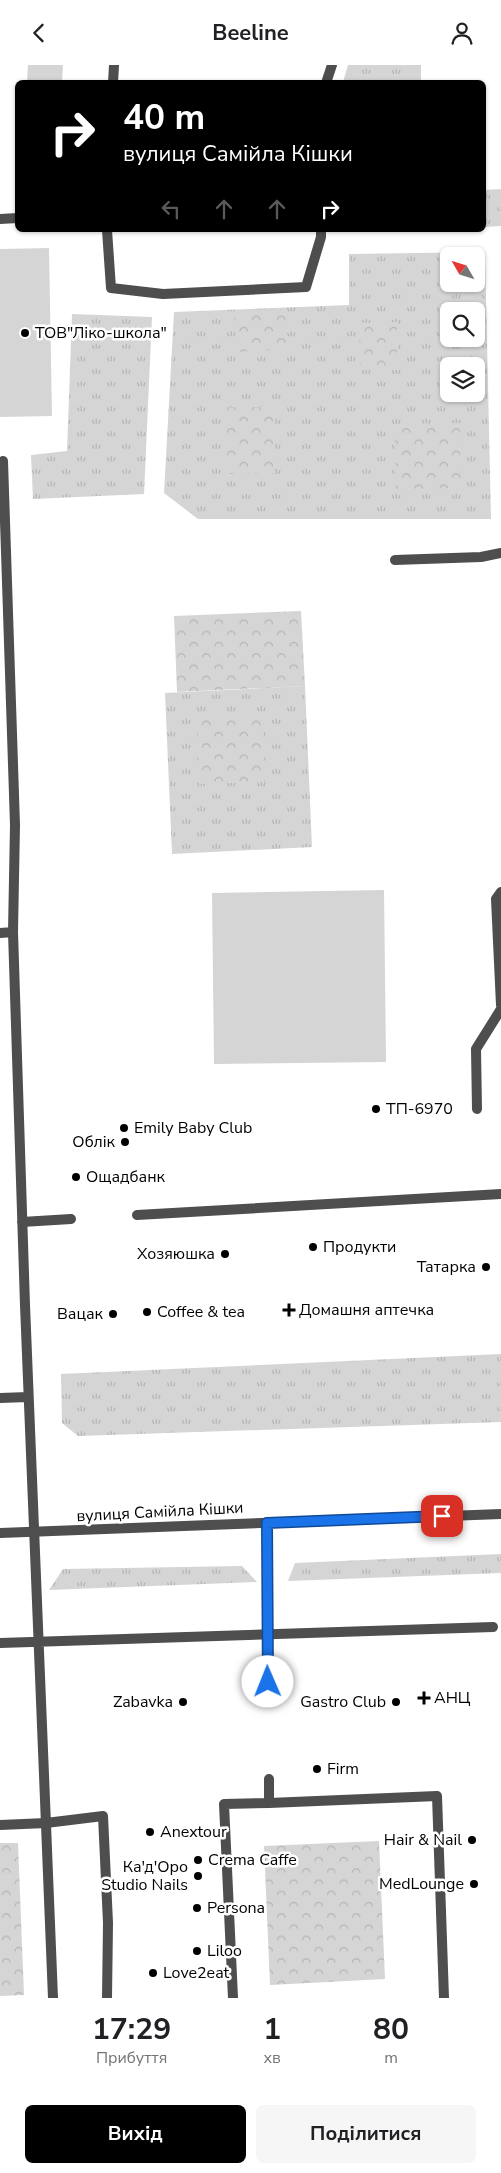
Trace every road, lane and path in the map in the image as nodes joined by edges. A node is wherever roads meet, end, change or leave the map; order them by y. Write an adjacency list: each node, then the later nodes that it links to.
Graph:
1 (114, 65): 3 (street)
2 (332, 65): 4 (street)
3 (113, 80)
4 (327, 80)
5 (15, 218): 6 (street)
6 (0, 219)
7 (107, 232): 8 (street)
8 (321, 232)
9 (3, 461): 13 (street)
10 (501, 553): 11 (street)
11 (395, 560)
12 (501, 892): 15 (street)
13 (13, 932): 14 (street); 21 (street)
14 (0, 933)
15 (501, 1005)
16 (501, 1009): 17 (street)
17 (477, 1109)
18 (501, 1194): 19 (street)
19 (137, 1215)
20 (72, 1219): 21 (street)
21 (22, 1221): 22 (street)
22 (28, 1397): 23 (street); 27 (street)
23 (0, 1398)
24 (501, 1514): 25 (street, вулиця Самійла Кішки)
25 (267, 1523): 27 (street, вулиця Самійла Кішки); 29 (street)
26 (0, 1533): 27 (street, вулиця Самійла Кішки)
27 (33, 1533): 30 (street)
28 (493, 1627): 29 (street)
29 (268, 1634): 30 (street); 32 (street)
30 (39, 1642): 31 (street); 35 (street)
31 (0, 1643)
32 (268, 1692)
33 (269, 1779): 34 (street)
34 (269, 1803): 39 (street); 40 (street)
35 (46, 1823): 36 (street); 37 (street); 38 (street)
36 (0, 1825)
37 (53, 1998)
38 (107, 1998)
39 (233, 1998)
40 (444, 1998)

